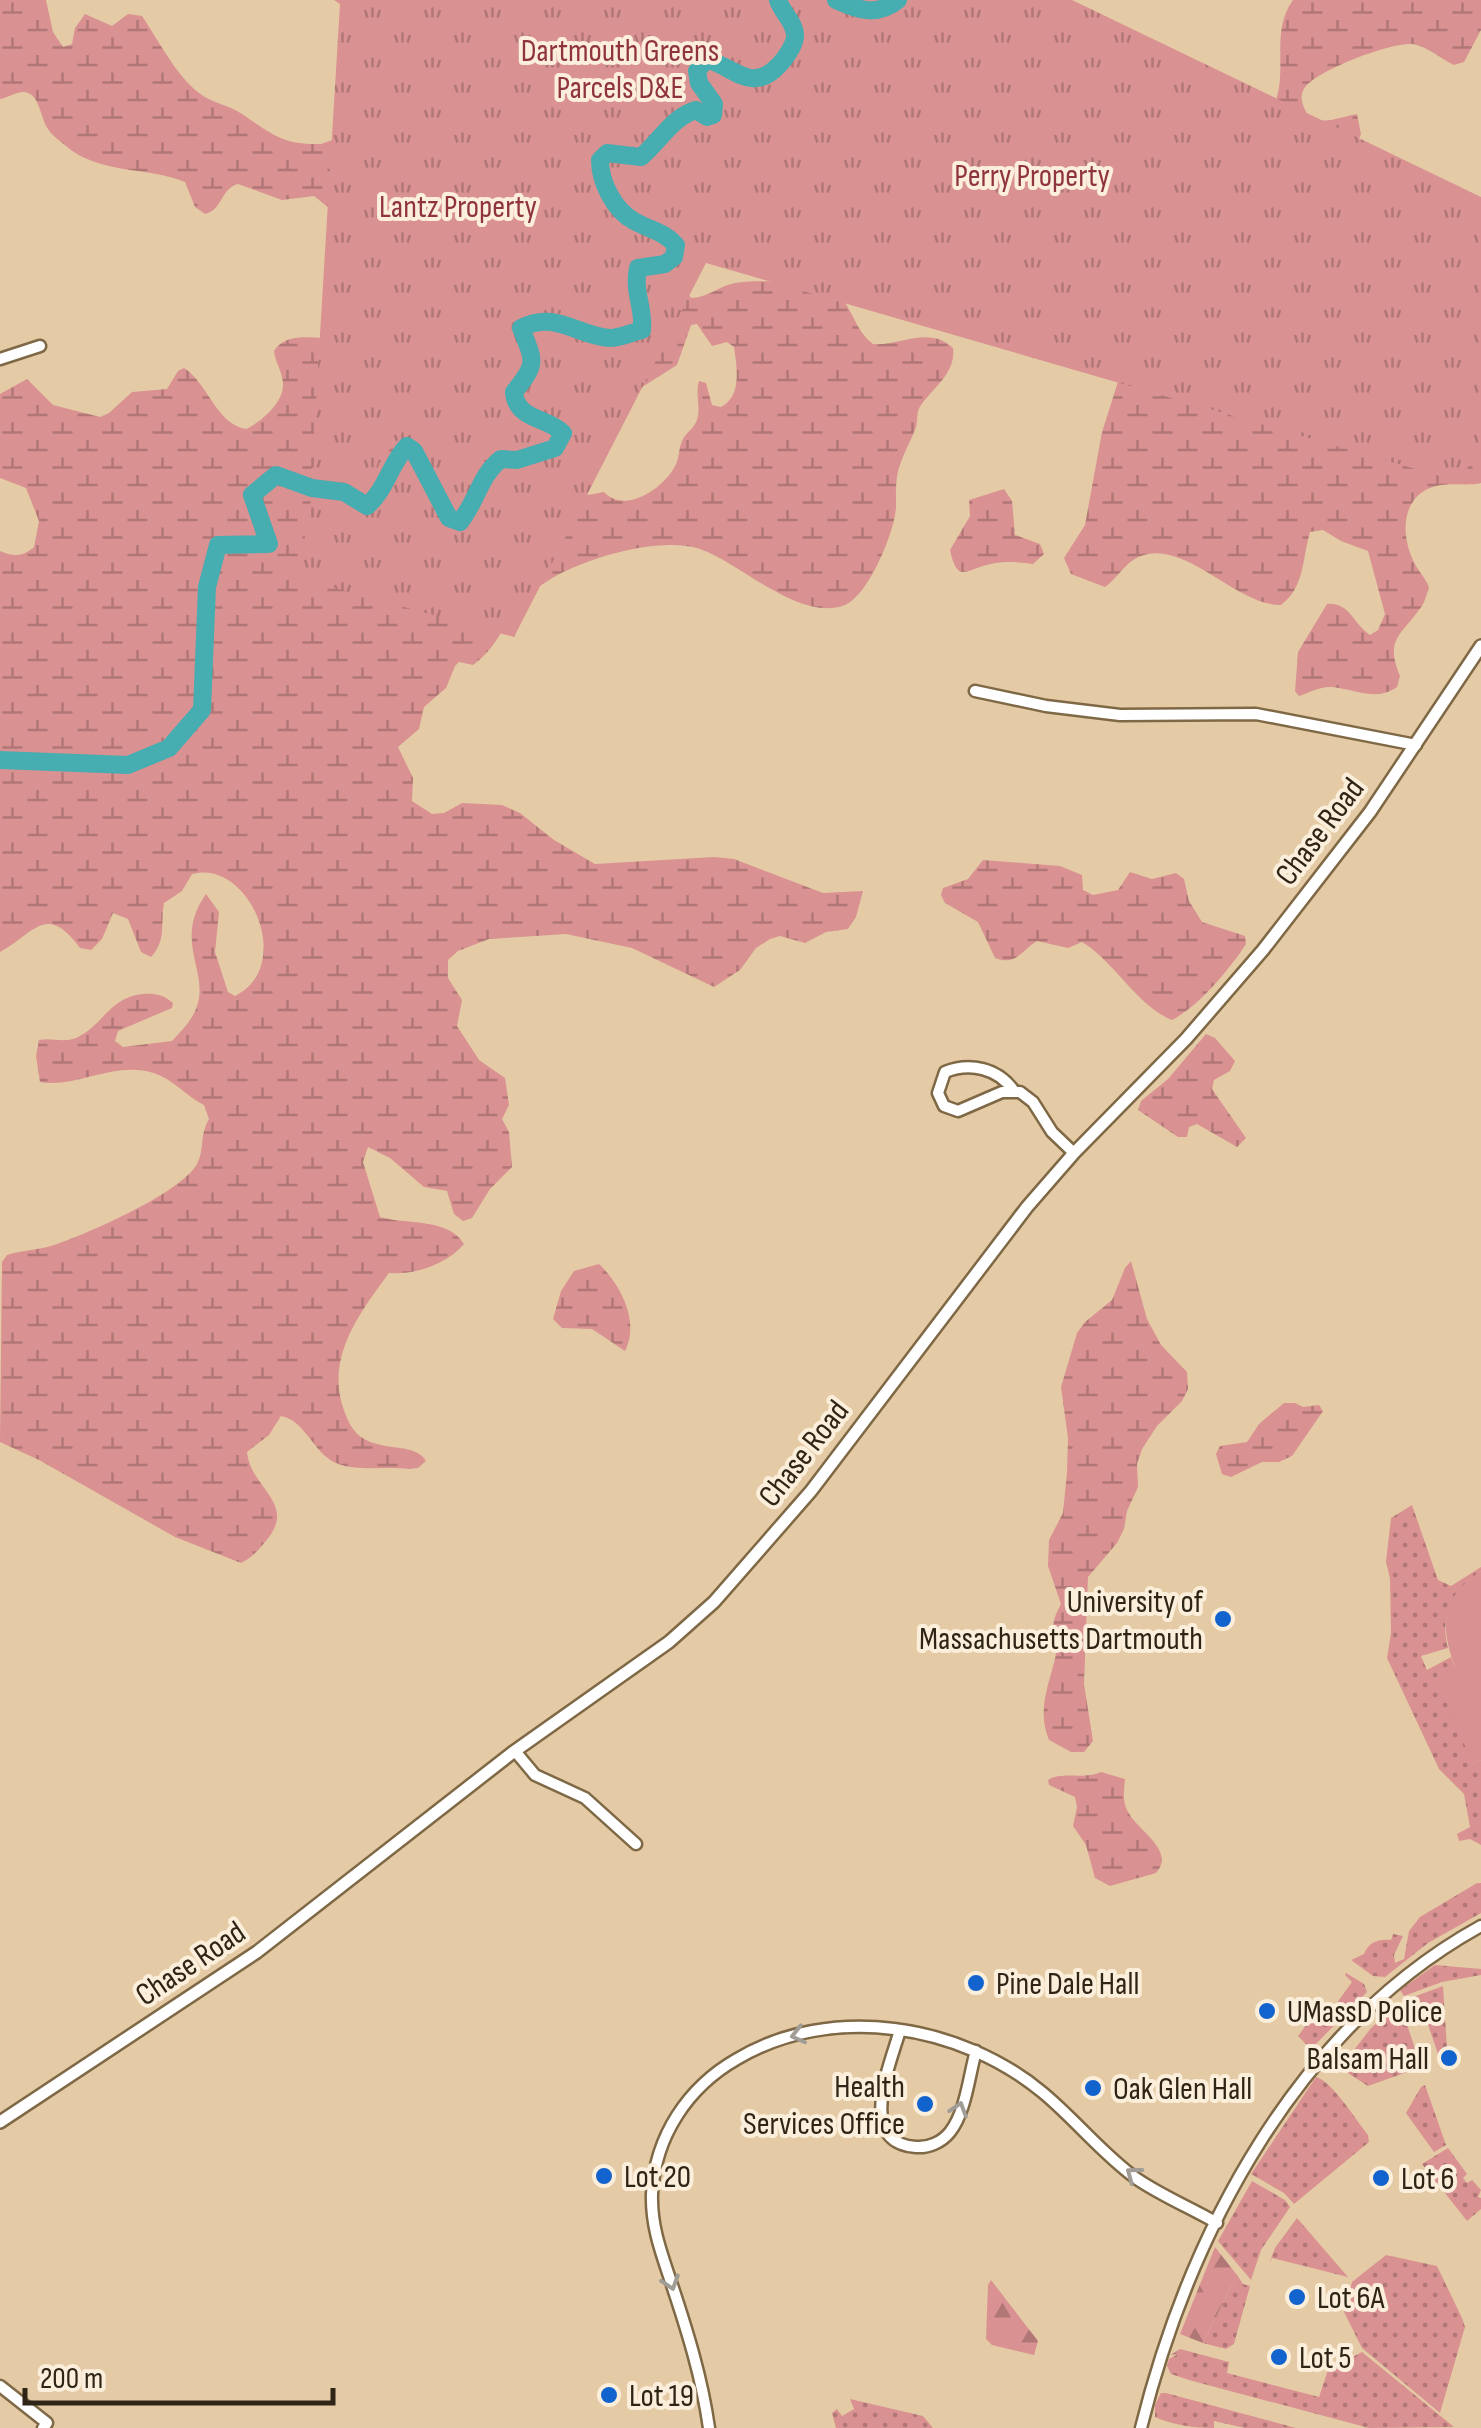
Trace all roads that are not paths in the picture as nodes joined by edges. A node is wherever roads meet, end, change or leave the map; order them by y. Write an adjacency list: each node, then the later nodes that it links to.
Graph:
1 (40, 346): 2 (street)
2 (0, 359)
3 (1481, 646): 5 (street, Chase Road)
4 (976, 691): 5 (street)
5 (1416, 745): 7 (street, Chase Road)
6 (1014, 1090): 6 (street); 7 (street)
7 (1074, 1153): 8 (street, Chase Road)
8 (515, 1751): 9 (street); 13 (street, Chase Road)
9 (636, 1844)
10 (1481, 1926): 14 (street)
11 (900, 2030): 12 (street); 12 (street, one-way to 12); 17 (street, one-way to 17)
12 (976, 2051): 14 (street, one-way to 12)
13 (0, 2122)
14 (1217, 2223): 18 (street)
15 (0, 2386): 16 (street)
16 (45, 2425)
17 (709, 2428)
18 (1141, 2428)

